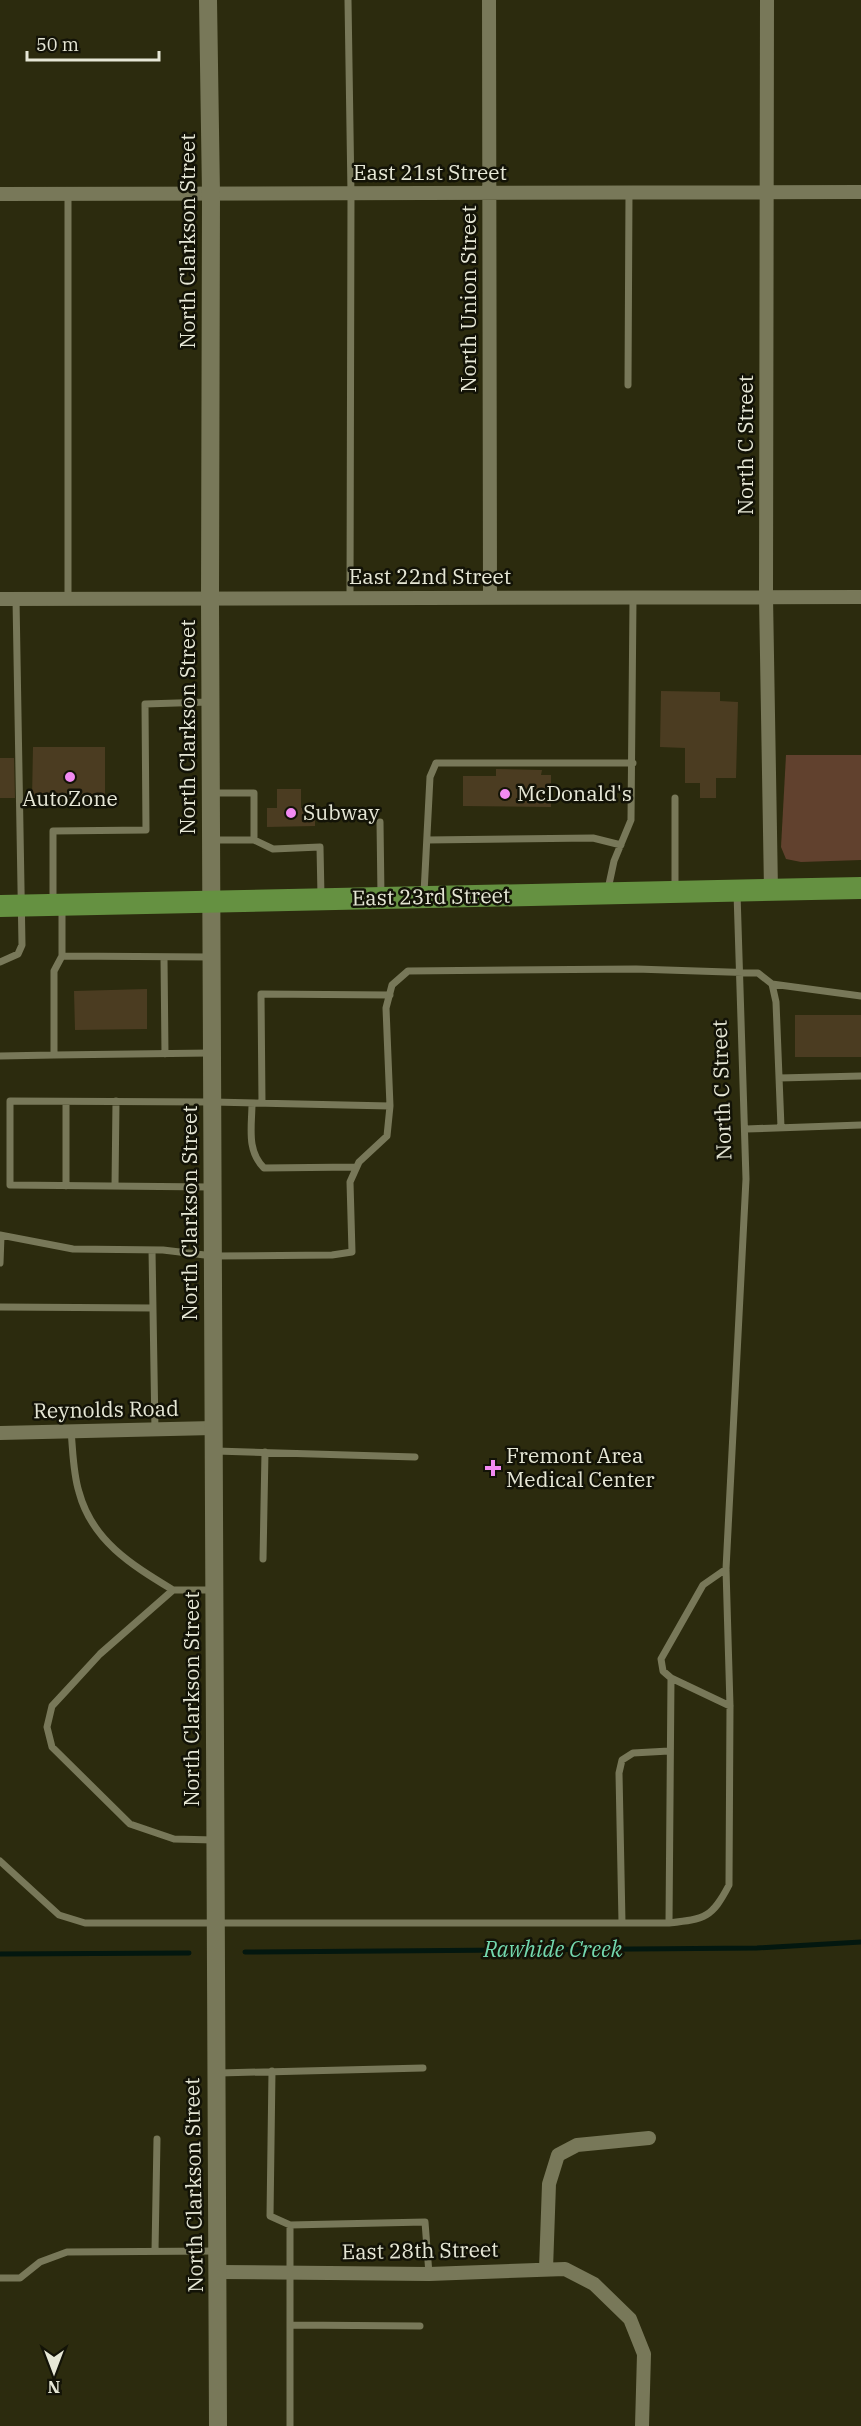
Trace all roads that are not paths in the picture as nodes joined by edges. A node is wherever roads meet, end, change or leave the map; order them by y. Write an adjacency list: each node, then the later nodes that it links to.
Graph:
1 (208, 0): 10 (street, North Clarkson Street)
2 (348, 0): 11 (lane)
3 (489, 0): 12 (street, North Union Street)
4 (767, 0): 5 (street, North C Street)
5 (765, 192): 6 (street, East 21st Street); 8 (street, East 21st Street); 14 (street, North C Street)
6 (861, 192)
7 (69, 193): 9 (street, East 21st Street); 10 (street, East 21st Street); 21 (lane)
8 (629, 193): 12 (street, East 21st Street); 13 (lane)
9 (0, 194)
10 (211, 194): 11 (street, East 21st Street); 22 (street, North Clarkson Street)
11 (351, 194): 12 (street, East 21st Street); 16 (lane)
12 (489, 194): 17 (street, North Union Street)
13 (627, 385)
14 (766, 597): 15 (street, East 22nd Street); 18 (street, East 22nd Street); 33 (street, North C Street)
15 (861, 597)
16 (350, 598): 17 (street, East 22nd Street); 22 (street, East 22nd Street)
17 (490, 598): 18 (street, East 22nd Street)
18 (633, 598): 24 (lane)
19 (0, 599): 20 (street, East 22nd Street)
20 (16, 599): 21 (street, East 22nd Street); 42 (lane)
21 (69, 600): 22 (street, East 22nd Street)
22 (210, 601): 23 (street, North Clarkson Street)
23 (210, 702): 25 (street, North Clarkson Street); 41 (lane)
24 (633, 763): 30 (lane); 31 (lane)
25 (210, 794): 28 (street, North Clarkson Street); 29 (lane)
26 (675, 798): 35 (lane)
27 (380, 822): 37 (lane)
28 (211, 840): 29 (lane); 40 (street, North Clarkson Street)
29 (254, 840): 39 (lane)
30 (427, 840): 31 (lane); 38 (lane)
31 (621, 845): 36 (lane)
32 (861, 888): 33 (main road, East 23rd Street)
33 (771, 890): 34 (main road, East 23rd Street)
34 (738, 891): 35 (main road, East 23rd Street); 47 (lane, North C Street)
35 (675, 892): 36 (main road, East 23rd Street)
36 (607, 894): 38 (main road, East 23rd Street)
37 (381, 898): 38 (main road, East 23rd Street); 39 (main road, East 23rd Street)
38 (424, 898)
39 (321, 899): 40 (main road, East 23rd Street)
40 (212, 901): 41 (main road, East 23rd Street); 45 (street, North Clarkson Street)
41 (57, 905): 42 (main road, East 23rd Street); 43 (lane)
42 (10, 906): 46 (lane)
43 (62, 956): 44 (lane); 53 (lane)
44 (164, 957): 45 (lane); 52 (lane)
45 (212, 957): 51 (street, North Clarkson Street)
46 (0, 962)
47 (738, 971): 48 (lane); 49 (lane); 65 (lane, North C Street)
48 (772, 984): 50 (lane); 56 (lane)
49 (390, 995): 61 (lane); 62 (lane)
50 (861, 996)
51 (213, 1053): 52 (lane); 58 (street, North Clarkson Street)
52 (165, 1054): 53 (lane)
53 (54, 1055): 54 (lane)
54 (0, 1056)
55 (861, 1076): 56 (lane)
56 (778, 1078): 64 (lane)
57 (116, 1101): 58 (lane); 59 (lane); 68 (lane)
58 (213, 1101): 60 (lane); 69 (street, North Clarkson Street)
59 (66, 1103): 67 (lane); 67 (lane)
60 (252, 1103): 61 (lane); 66 (lane)
61 (262, 1103): 62 (lane)
62 (390, 1106): 66 (lane)
63 (861, 1125): 64 (lane)
64 (781, 1127): 65 (lane)
65 (746, 1129): 84 (lane, North C Street)
66 (356, 1167): 72 (lane)
67 (66, 1186): 68 (lane)
68 (116, 1186): 69 (lane)
69 (213, 1187): 72 (street, North Clarkson Street)
70 (1, 1236): 71 (lane); 73 (lane)
71 (152, 1250): 72 (lane); 75 (lane)
72 (213, 1256): 76 (street, North Clarkson Street)
73 (0, 1263)
74 (0, 1307): 75 (lane)
75 (153, 1308): 77 (lane)
76 (213, 1428): 77 (street, Reynolds Road); 80 (street, North Clarkson Street)
77 (154, 1430): 78 (street, Reynolds Road)
78 (71, 1431): 79 (street, Reynolds Road); 85 (lane)
79 (0, 1433)
80 (214, 1451): 81 (lane); 86 (street, North Clarkson Street)
81 (265, 1452): 82 (lane); 83 (lane)
82 (415, 1457)
83 (263, 1559)
84 (726, 1569): 87 (lane); 88 (lane, North C Street)
85 (173, 1590): 86 (lane); 90 (lane)
86 (214, 1590): 90 (street, North Clarkson Street)
87 (671, 1678): 88 (lane); 89 (lane)
88 (730, 1706): 94 (lane, North C Street)
89 (669, 1751): 93 (lane); 94 (lane)
90 (215, 1840): 92 (street, North Clarkson Street)
91 (0, 1860): 92 (lane, North C Street)
92 (214, 1922): 93 (lane, North C Street); 97 (street, North Clarkson Street)
93 (622, 1922): 94 (lane, North C Street)
94 (669, 1923)
95 (423, 2068): 96 (lane)
96 (272, 2071): 97 (lane); 100 (lane)
97 (216, 2073): 102 (street, North Clarkson Street)
98 (649, 2138): 103 (street)
99 (157, 2139): 101 (lane)
100 (290, 2225): 105 (lane); 106 (lane)
101 (155, 2251): 102 (lane); 107 (lane)
102 (217, 2251): 104 (street, North Clarkson Street)
103 (546, 2269): 106 (street, East 28th Street); 112 (street, East 28th Street)
104 (218, 2272): 105 (street, East 28th Street); 110 (street, North Clarkson Street)
105 (290, 2274): 106 (street, East 28th Street); 108 (lane)
106 (429, 2274)
107 (0, 2278)
108 (290, 2325): 109 (lane); 111 (lane)
109 (420, 2326)
110 (218, 2426)
111 (290, 2426)
112 (642, 2426)

